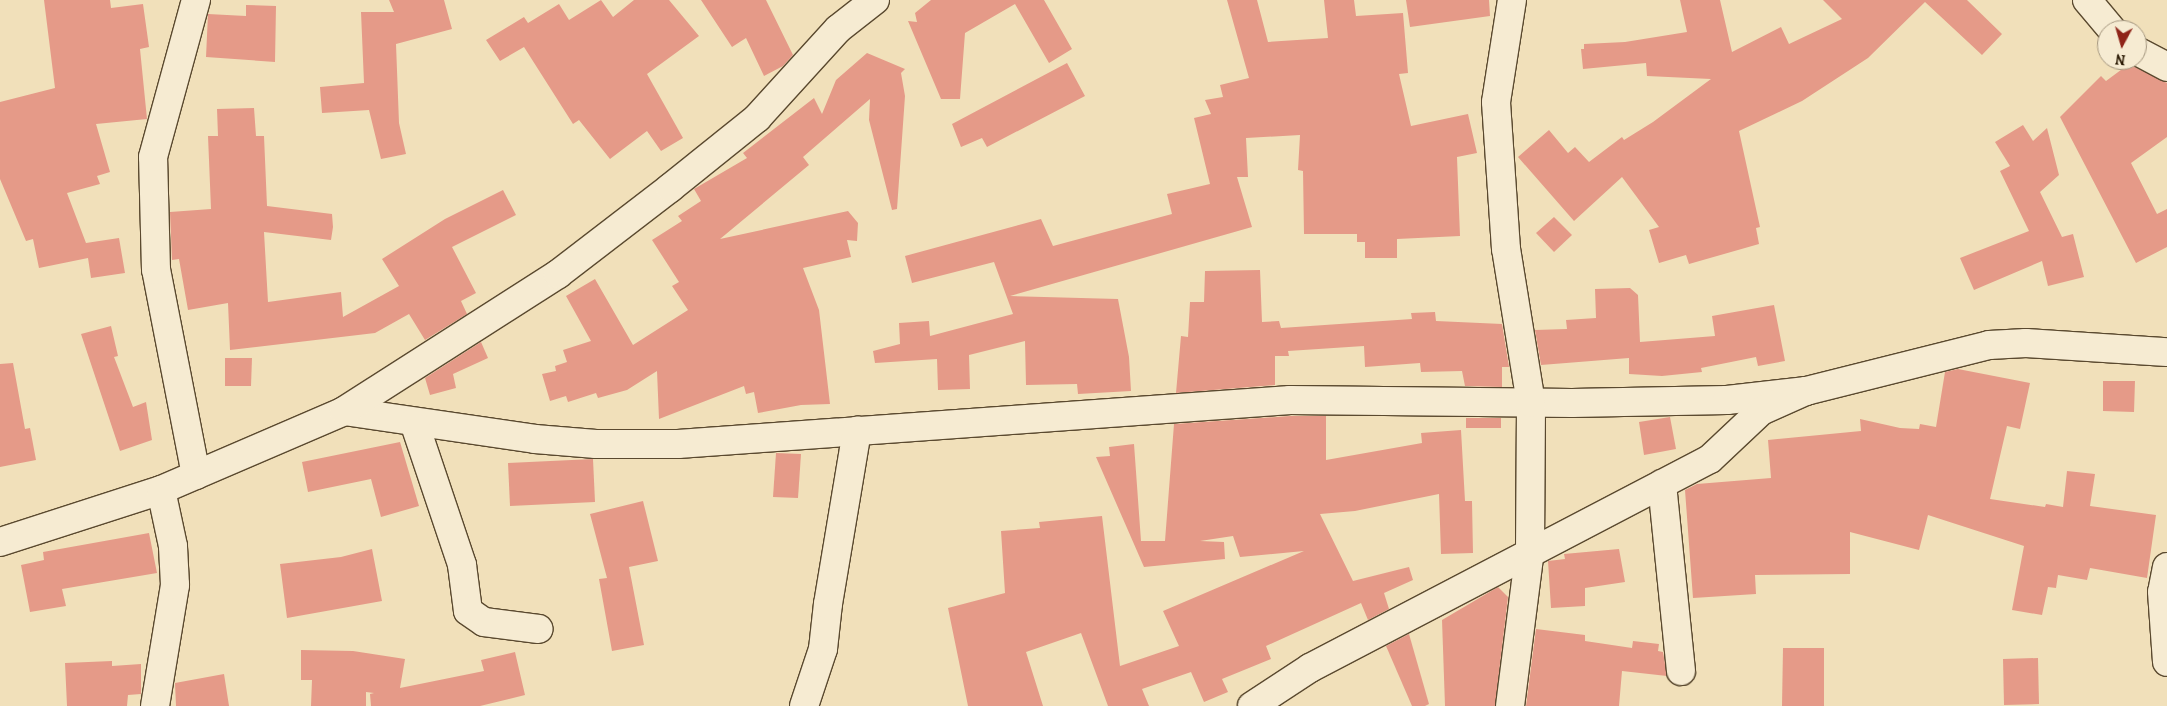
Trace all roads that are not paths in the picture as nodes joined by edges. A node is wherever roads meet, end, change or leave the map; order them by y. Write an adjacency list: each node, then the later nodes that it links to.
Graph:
1 (196, 0): 14 (street)
2 (875, 0): 11 (street)
3 (1512, 0): 10 (street)
4 (2087, 0): 5 (street)
5 (2104, 20)
6 (2147, 56): 7 (street)
7 (2167, 67)
8 (2167, 352): 9 (street)
9 (1806, 392): 10 (street); 15 (street)
10 (1531, 403): 13 (street); 18 (street)
11 (344, 411): 12 (street); 14 (street)
12 (414, 422): 13 (street); 20 (street)
13 (857, 430): 24 (street)
14 (196, 476): 16 (street)
15 (1662, 484): 18 (street); 22 (street)
16 (161, 490): 17 (street); 23 (street)
17 (0, 542)
18 (1530, 550): 25 (street); 26 (street)
19 (2167, 567): 21 (street)
20 (539, 629)
21 (2167, 662)
22 (1682, 671)
23 (156, 706)
24 (804, 706)
25 (1252, 706)
26 (1510, 706)

